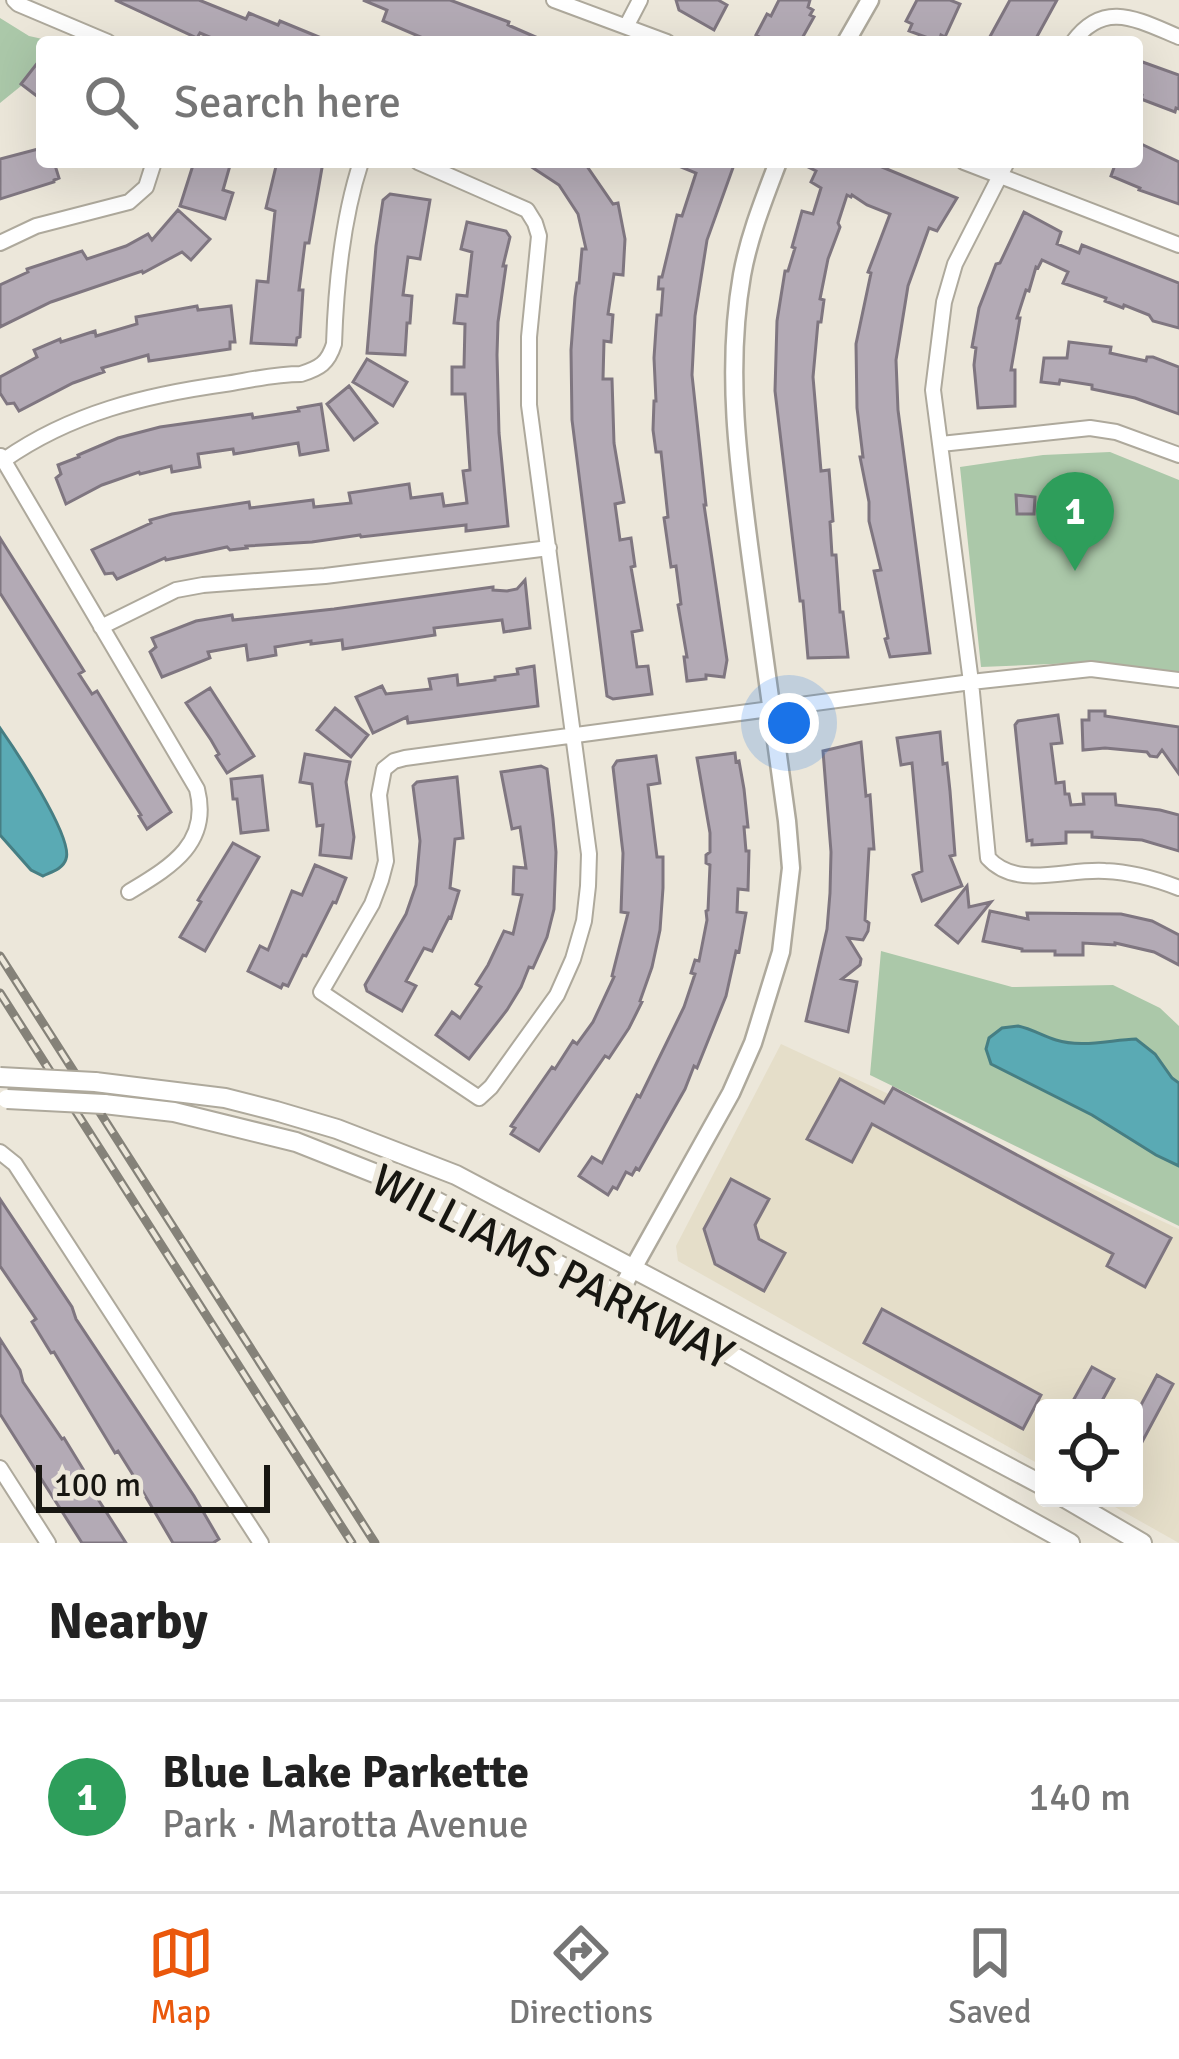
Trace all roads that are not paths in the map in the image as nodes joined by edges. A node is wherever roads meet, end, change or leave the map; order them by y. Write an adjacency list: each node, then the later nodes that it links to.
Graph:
1 (14, 0): 6 (street)
2 (554, 0): 5 (street)
3 (640, 0): 5 (street)
4 (870, 0): 8 (street)
5 (627, 25): 7 (street)
6 (94, 36)
7 (653, 36)
8 (849, 36)
9 (1078, 36): 10 (street)
10 (1179, 37)
11 (152, 168): 16 (street)
12 (360, 168): 20 (street)
13 (432, 168): 21 (street)
14 (776, 168): 25 (street)
15 (1003, 169): 17 (street); 18 (street)
16 (0, 243)
17 (1179, 245)
18 (941, 444): 19 (street); 24 (street)
19 (1179, 455)
20 (2, 457): 22 (street)
21 (549, 548): 22 (street); 26 (street)
22 (101, 627): 28 (street)
23 (1179, 680): 24 (street)
24 (971, 682): 25 (street); 27 (street)
25 (771, 708): 26 (street); 32 (street)
26 (574, 736): 26 (street)
27 (1179, 888)
28 (129, 892)
29 (0, 1077): 32 (main road, WILLIAMS PARKWAY, bridge)
30 (3, 1099): 33 (main road, WILLIAMS PARKWAY, bridge)
31 (0, 1152): 38 (street)
32 (634, 1268): 33 (street); 35 (main road, WILLIAMS PARKWAY)
33 (617, 1297): 39 (main road, WILLIAMS PARKWAY)
34 (0, 1468): 37 (street)
35 (1035, 1481)
36 (1080, 1507): 40 (main road)
37 (48, 1543)
38 (261, 1543)
39 (1070, 1543)
40 (1142, 1543)

